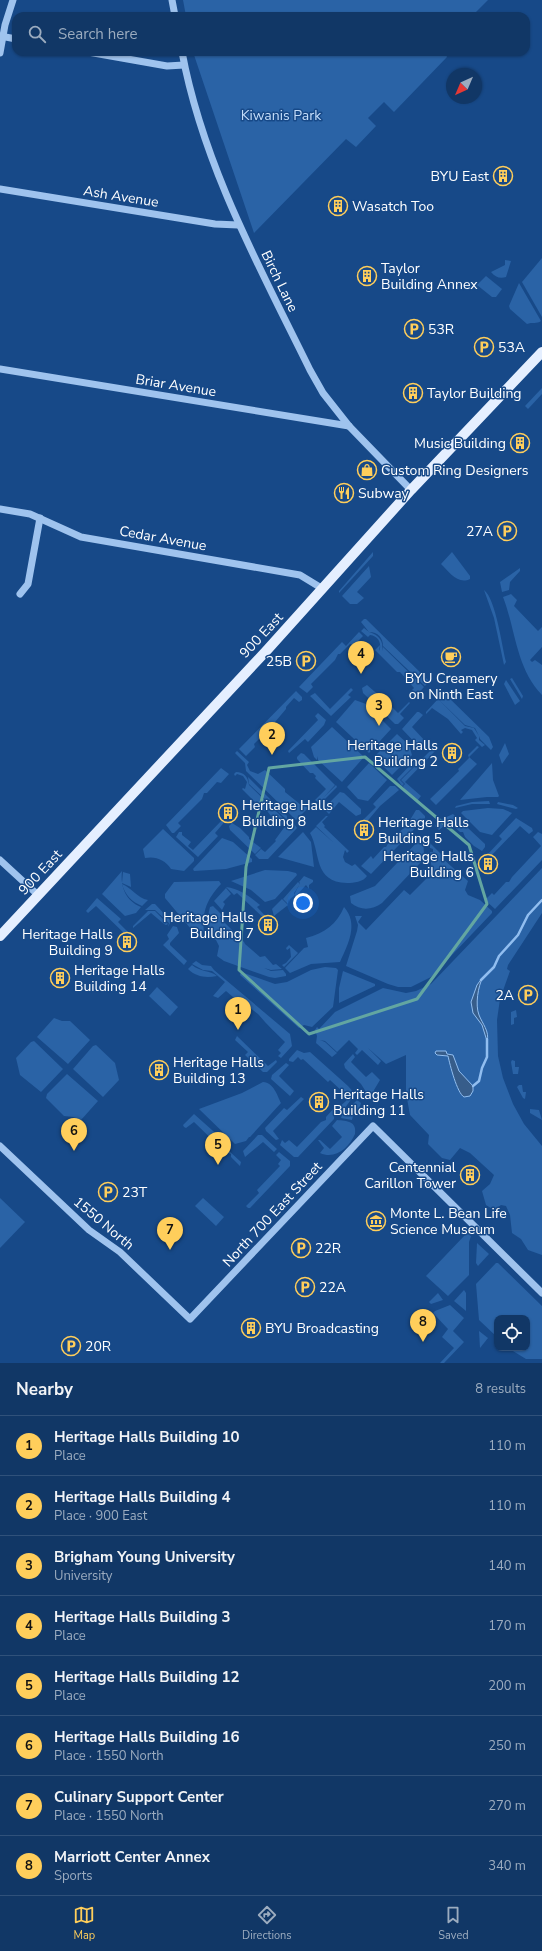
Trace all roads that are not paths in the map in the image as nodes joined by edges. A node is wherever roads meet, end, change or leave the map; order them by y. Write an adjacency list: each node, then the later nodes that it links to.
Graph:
1 (13, 0): 4 (street)
2 (172, 0): 3 (street)
3 (174, 12)
4 (2, 36): 5 (street); 6 (street)
5 (12, 39)
6 (0, 53)
7 (111, 56): 9 (street)
8 (183, 56): 9 (street, Birch Lane)
9 (184, 65): 11 (street, Birch Lane)
10 (0, 190): 11 (street, Ash Avenue)
11 (238, 225): 14 (street, Birch Lane)
12 (542, 352): 15 (main road, 900 East)
13 (0, 369): 14 (street, Briar Avenue)
14 (349, 426): 15 (street, Birch Lane)
15 (411, 490): 18 (main road, 900 East)
16 (0, 509): 17 (street, Cedar Avenue)
17 (40, 518): 18 (street, Cedar Avenue); 19 (street)
18 (323, 588): 21 (main road, 900 East)
19 (20, 594)
20 (0, 860): 21 (street)
21 (38, 895): 22 (main road, 900 East)
22 (0, 936)
23 (0, 1146): 25 (street, 1550 North)
24 (542, 1293): 25 (street, North 700 East Street)
25 (190, 1319)

